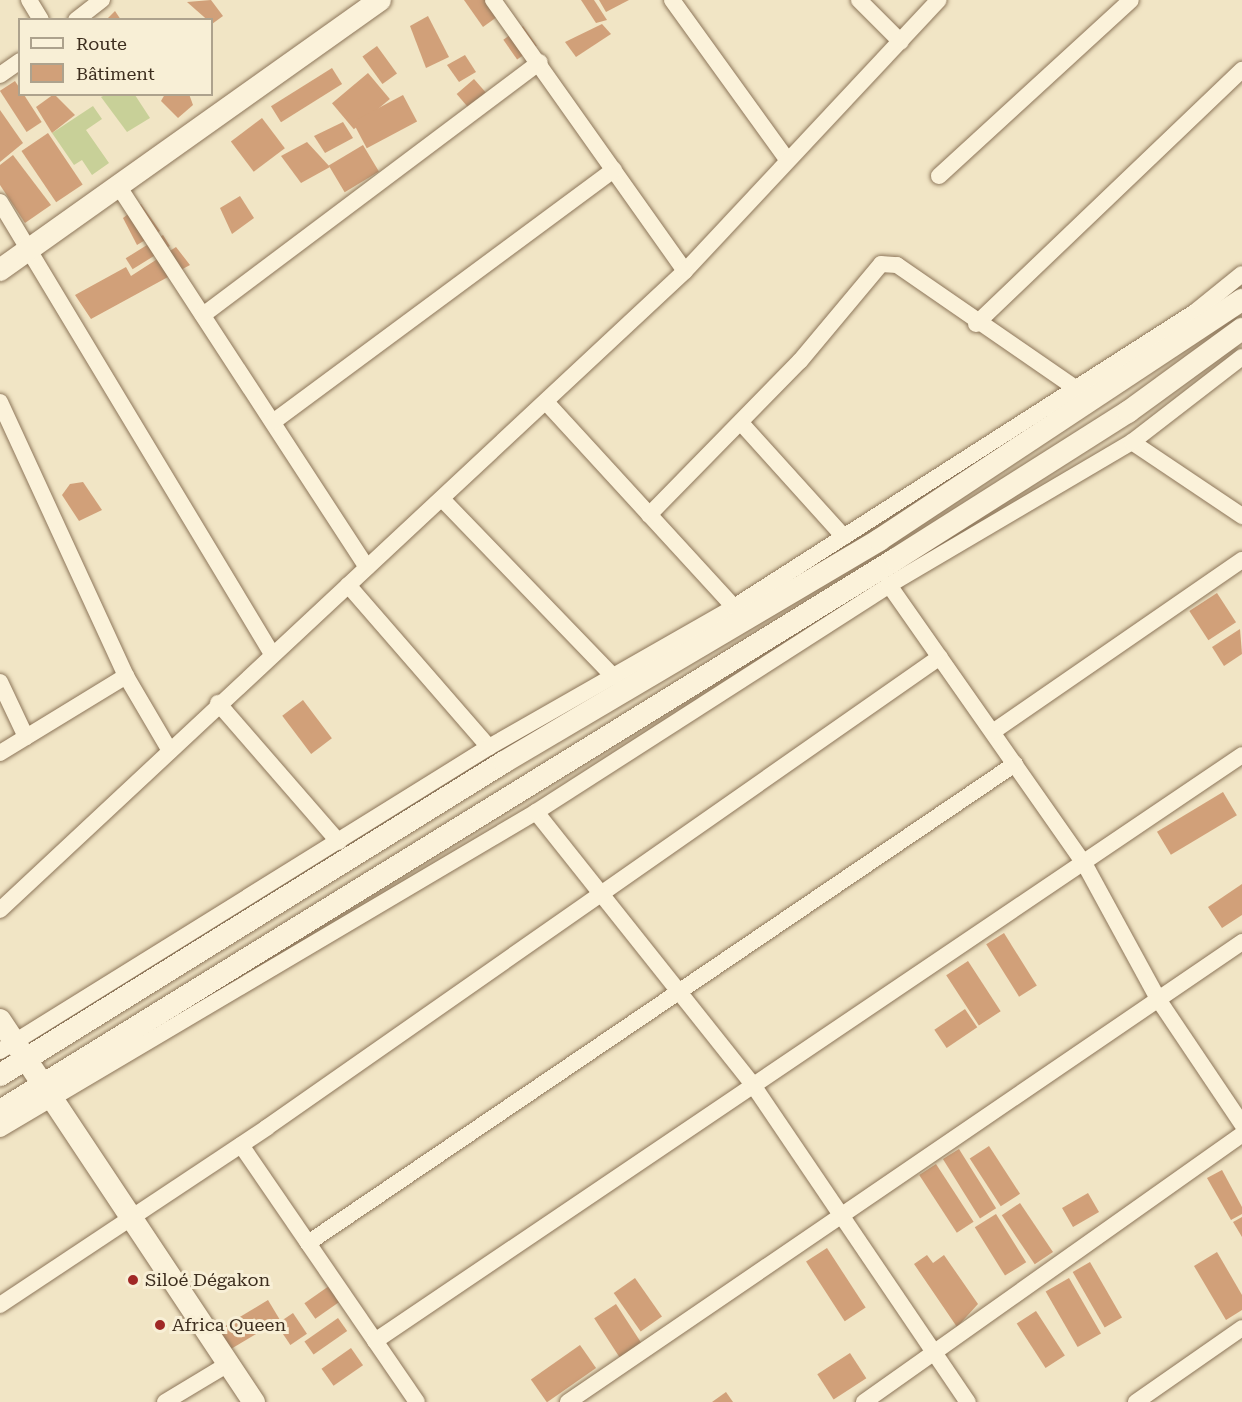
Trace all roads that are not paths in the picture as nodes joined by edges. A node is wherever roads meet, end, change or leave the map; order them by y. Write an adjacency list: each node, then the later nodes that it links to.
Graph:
1 (29, 0): 9 (street)
2 (102, 0): 10 (street)
3 (380, 0): 19 (street)
4 (493, 0): 13 (street)
5 (672, 0): 16 (street)
6 (859, 0): 11 (street)
7 (939, 0): 11 (street)
8 (1131, 0): 18 (street)
9 (40, 18)
10 (79, 18)
11 (901, 42): 16 (street)
12 (18, 62): 15 (street)
13 (540, 62): 17 (street); 26 (street)
14 (1242, 70): 27 (street)
15 (0, 75)
16 (786, 158): 23 (street)
17 (614, 170): 23 (street); 33 (street)
18 (939, 176)
19 (119, 187): 21 (street); 26 (street)
20 (0, 202): 21 (street)
21 (28, 250): 22 (street); 45 (street)
22 (0, 270)
23 (685, 271): 32 (street)
24 (1242, 274): 30 (street)
25 (1242, 300): 67 (street)
26 (203, 315): 33 (street)
27 (976, 324): 30 (street); 34 (street)
28 (1242, 329): 70 (street)
29 (1242, 357): 35 (street)
30 (1077, 390): 39 (street)
31 (0, 402): 47 (street)
32 (546, 402): 36 (street); 37 (street)
33 (273, 422): 41 (street)
34 (742, 424): 37 (street); 39 (street)
35 (1132, 442): 38 (street); 43 (street)
36 (443, 500): 41 (street); 48 (street)
37 (650, 515): 44 (street)
38 (1242, 516)
39 (844, 537): 44 (street)
40 (1242, 560): 51 (street)
41 (367, 567): 42 (street)
42 (348, 585): 45 (street); 53 (street)
43 (888, 585): 46 (street); 58 (street)
44 (734, 608): 48 (street)
45 (272, 654): 50 (street)
46 (940, 657): 51 (street); 61 (street)
47 (126, 676): 52 (street); 54 (street)
48 (614, 677): 53 (street)
49 (0, 682): 52 (street)
50 (218, 703): 54 (street); 59 (street)
51 (994, 731): 57 (street)
52 (26, 737): 55 (street)
53 (489, 747): 59 (street)
54 (170, 751): 62 (street)
55 (0, 753)
56 (1242, 755): 60 (street)
57 (1015, 764): 60 (street); 64 (street)
58 (536, 812): 61 (street); 70 (street)
59 (339, 842): 67 (street)
60 (1084, 863): 65 (street); 69 (street)
61 (599, 894): 64 (street); 75 (street)
62 (0, 910)
63 (1242, 942): 65 (street)
64 (676, 991): 69 (street); 78 (street)
65 (1158, 999): 72 (street); 76 (street)
66 (0, 1020): 67 (street)
67 (12, 1051): 68 (street); 70 (street)
68 (0, 1075)
69 (753, 1085): 76 (street); 81 (street)
70 (45, 1092): 71 (street); 73 (street); 77 (street)
71 (0, 1111)
72 (1242, 1124)
73 (0, 1129)
74 (1242, 1134): 82 (street)
75 (241, 1145): 77 (street); 78 (street)
76 (842, 1216): 82 (street); 87 (street)
77 (131, 1219): 79 (street); 83 (street)
78 (308, 1243): 81 (street)
79 (0, 1305)
80 (1242, 1328): 90 (street)
81 (375, 1341): 86 (street)
82 (935, 1353): 88 (street); 89 (street)
83 (228, 1364): 84 (street); 85 (street)
84 (165, 1402)
85 (254, 1402)
86 (417, 1402)
87 (568, 1402)
88 (864, 1402)
89 (968, 1402)
90 (1136, 1402)

